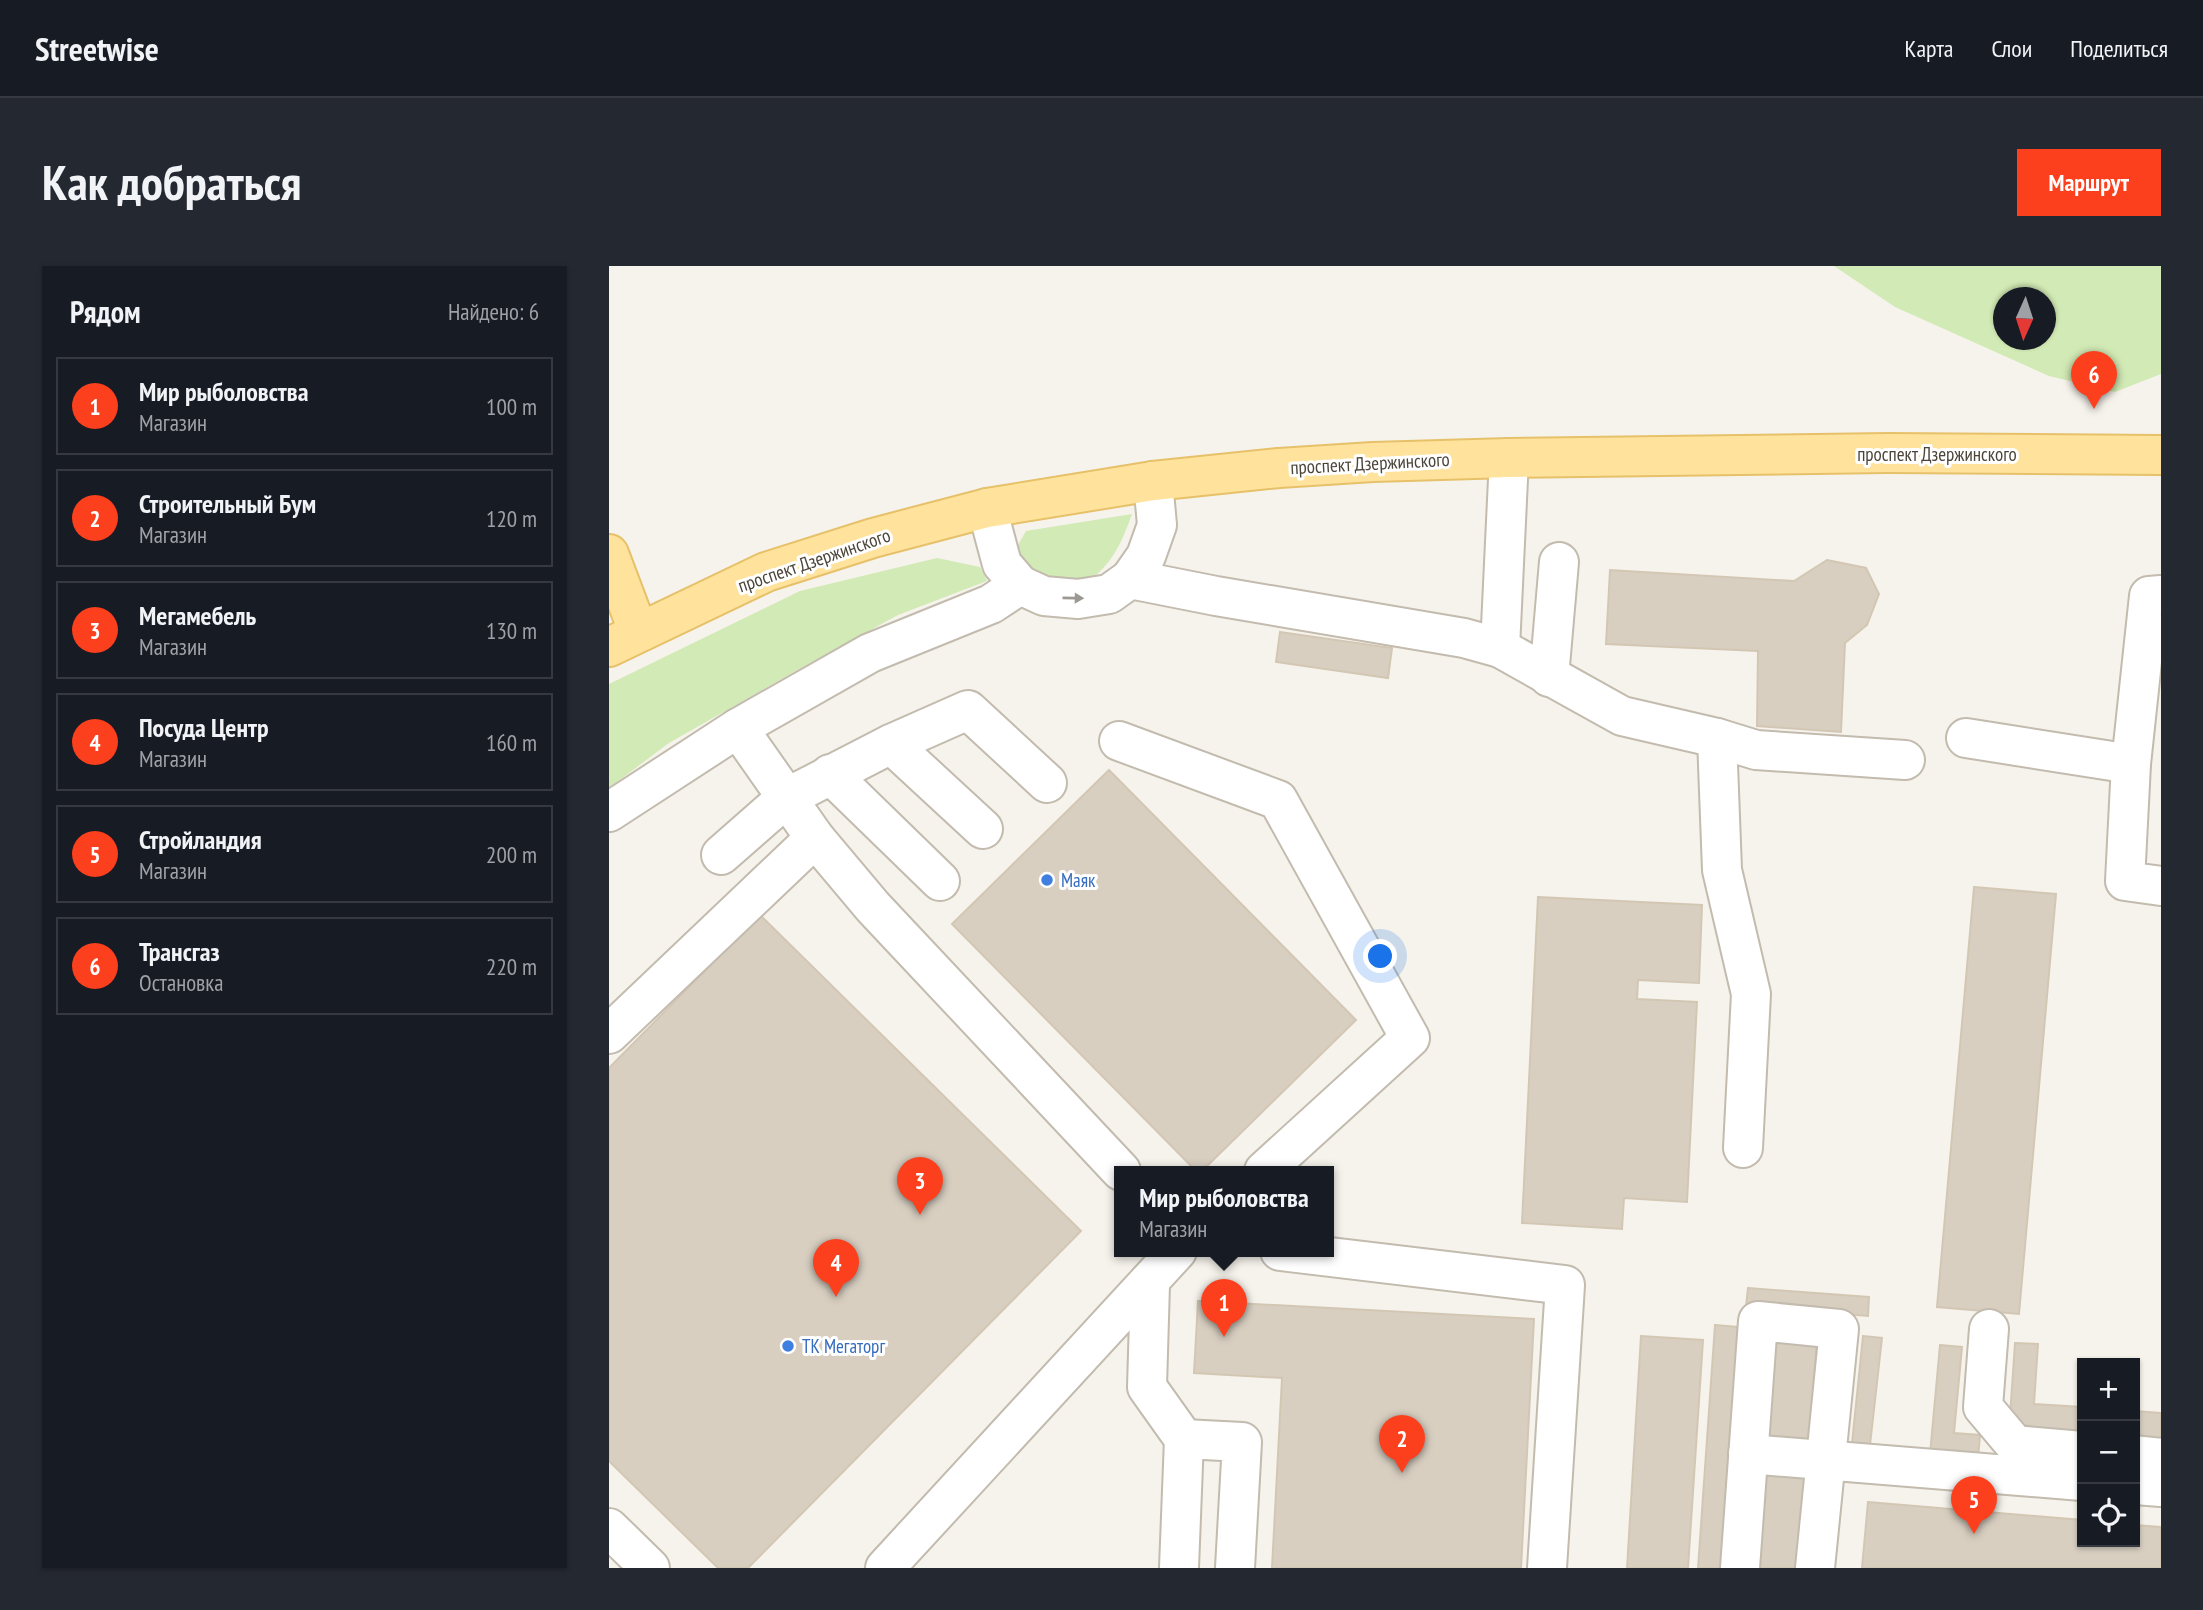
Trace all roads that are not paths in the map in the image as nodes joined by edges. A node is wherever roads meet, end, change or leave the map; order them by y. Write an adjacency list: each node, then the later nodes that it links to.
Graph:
1 (2161, 455): 2 (main road, проспект Дзержинского)
2 (1509, 458): 3 (main road, проспект Дзержинского); 11 (street)
3 (1153, 481): 4 (main road, проспект Дзержинского); 7 (street)
4 (986, 508): 8 (street); 10 (main road, проспект Дзержинского)
5 (609, 554): 10 (main road)
6 (1559, 562): 12 (street)
7 (1130, 579): 8 (street, one-way to 7); 11 (street)
8 (1020, 585): 13 (street)
9 (2161, 595): 19 (street)
10 (624, 639)
11 (1500, 648): 12 (street)
12 (1549, 677): 14 (street)
13 (737, 728): 22 (street); 23 (street)
14 (1717, 738): 18 (street); 30 (street)
15 (1966, 738): 19 (street)
16 (1119, 741): 32 (street)
17 (891, 744): 20 (street); 21 (street); 24 (street)
18 (1905, 760)
19 (2131, 764): 28 (street)
20 (830, 774): 22 (street); 27 (street)
21 (1047, 783)
22 (786, 798): 25 (street); 26 (street)
23 (609, 811)
24 (983, 829)
25 (815, 838): 29 (street); 31 (street)
26 (721, 855)
27 (940, 881)
28 (2161, 886)
29 (609, 1034)
30 (1743, 1148)
31 (1116, 1166)
32 (1269, 1166)
33 (1172, 1257): 35 (street)
34 (1330, 1257): 51 (street)
35 (1150, 1284): 37 (street); 48 (street)
36 (1989, 1329): 38 (street)
37 (1184, 1439): 49 (street); 50 (street)
38 (2077, 1450)
39 (1748, 1454): 42 (street); 42 (street); 52 (street)
40 (2140, 1456): 41 (street)
41 (2161, 1458)
42 (1826, 1462): 43 (street); 53 (street)
43 (2077, 1481)
44 (2140, 1485): 45 (street)
45 (2161, 1487)
46 (609, 1528): 47 (street)
47 (650, 1568)
48 (884, 1568)
49 (1179, 1568)
50 (1235, 1568)
51 (1547, 1568)
52 (1740, 1568)
53 (1815, 1568)

